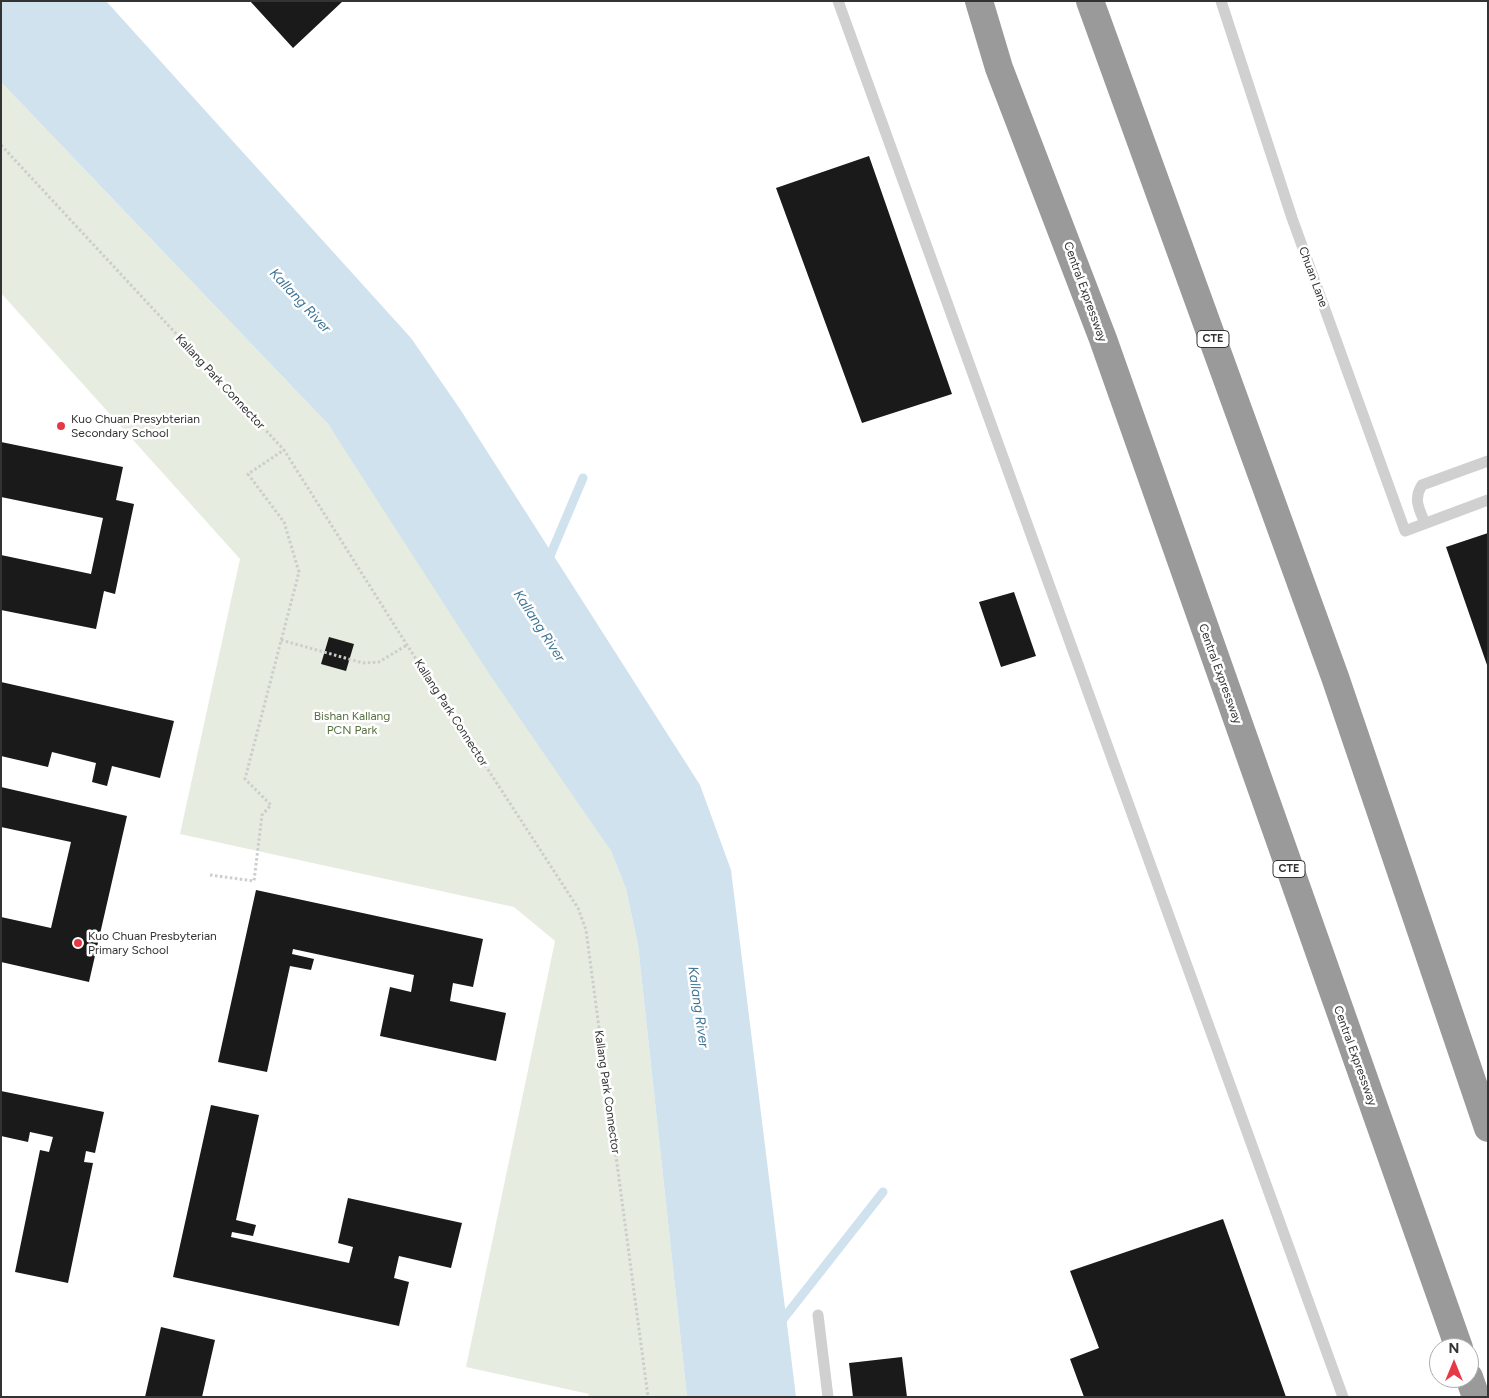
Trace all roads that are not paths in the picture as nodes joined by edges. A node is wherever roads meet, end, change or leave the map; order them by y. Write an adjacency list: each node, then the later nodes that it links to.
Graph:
1 (838, 1): 12 (lane)
2 (980, 1): 10 (highway, Central Expressway / CTE)
3 (1090, 1): 8 (highway, CTE)
4 (1221, 1): 7 (lane, Chuan Lane)
5 (1488, 461): 7 (lane)
6 (1488, 500): 7 (lane, Chuan Lane)
7 (1425, 524)
8 (1488, 1128)
9 (818, 1315): 11 (lane)
10 (1455, 1338)
11 (828, 1397)
12 (1343, 1397)

